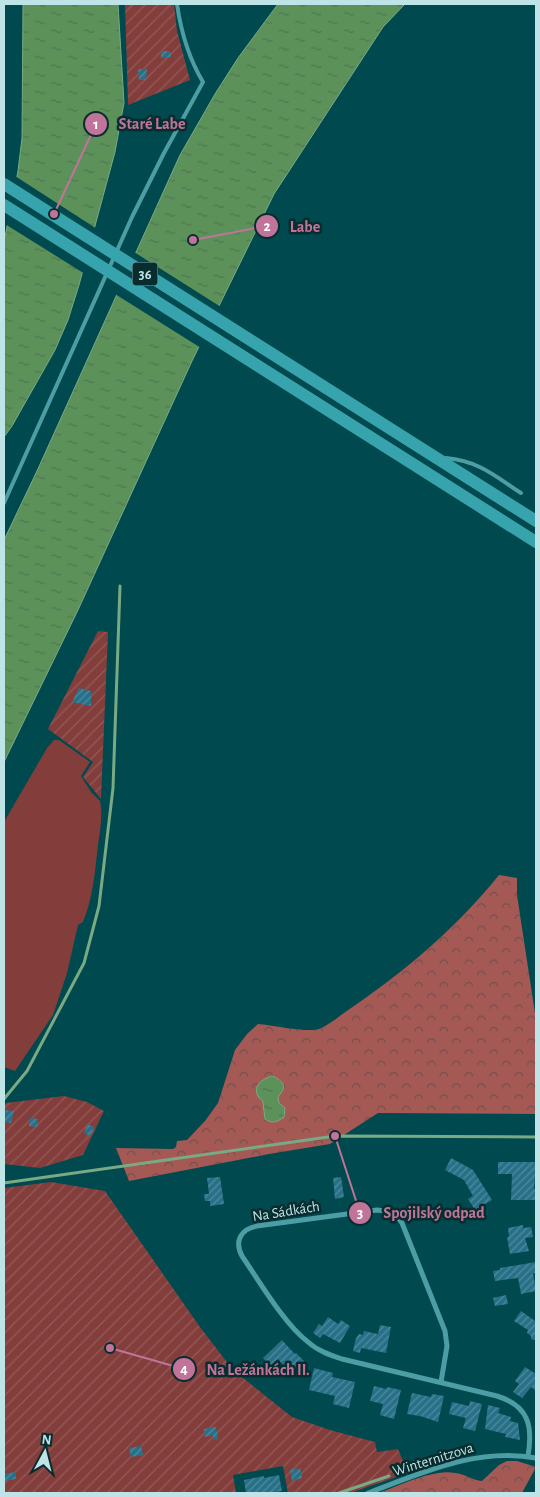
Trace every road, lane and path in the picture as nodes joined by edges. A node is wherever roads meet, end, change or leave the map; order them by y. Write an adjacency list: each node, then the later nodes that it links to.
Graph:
1 (177, 4): 6 (lane)
2 (4, 184): 4 (main road, 36)
3 (4, 205): 8 (main road, 36)
4 (436, 457): 5 (lane); 7 (main road, 36)
5 (521, 493)
6 (4, 503)
7 (536, 521)
8 (536, 542)
9 (441, 1382): 9 (street, Na Sádkách); 10 (street, Na Sádkách)
10 (528, 1456): 11 (street, Winternitzova); 12 (street, Winternitzova)
11 (536, 1458)
12 (368, 1493)

